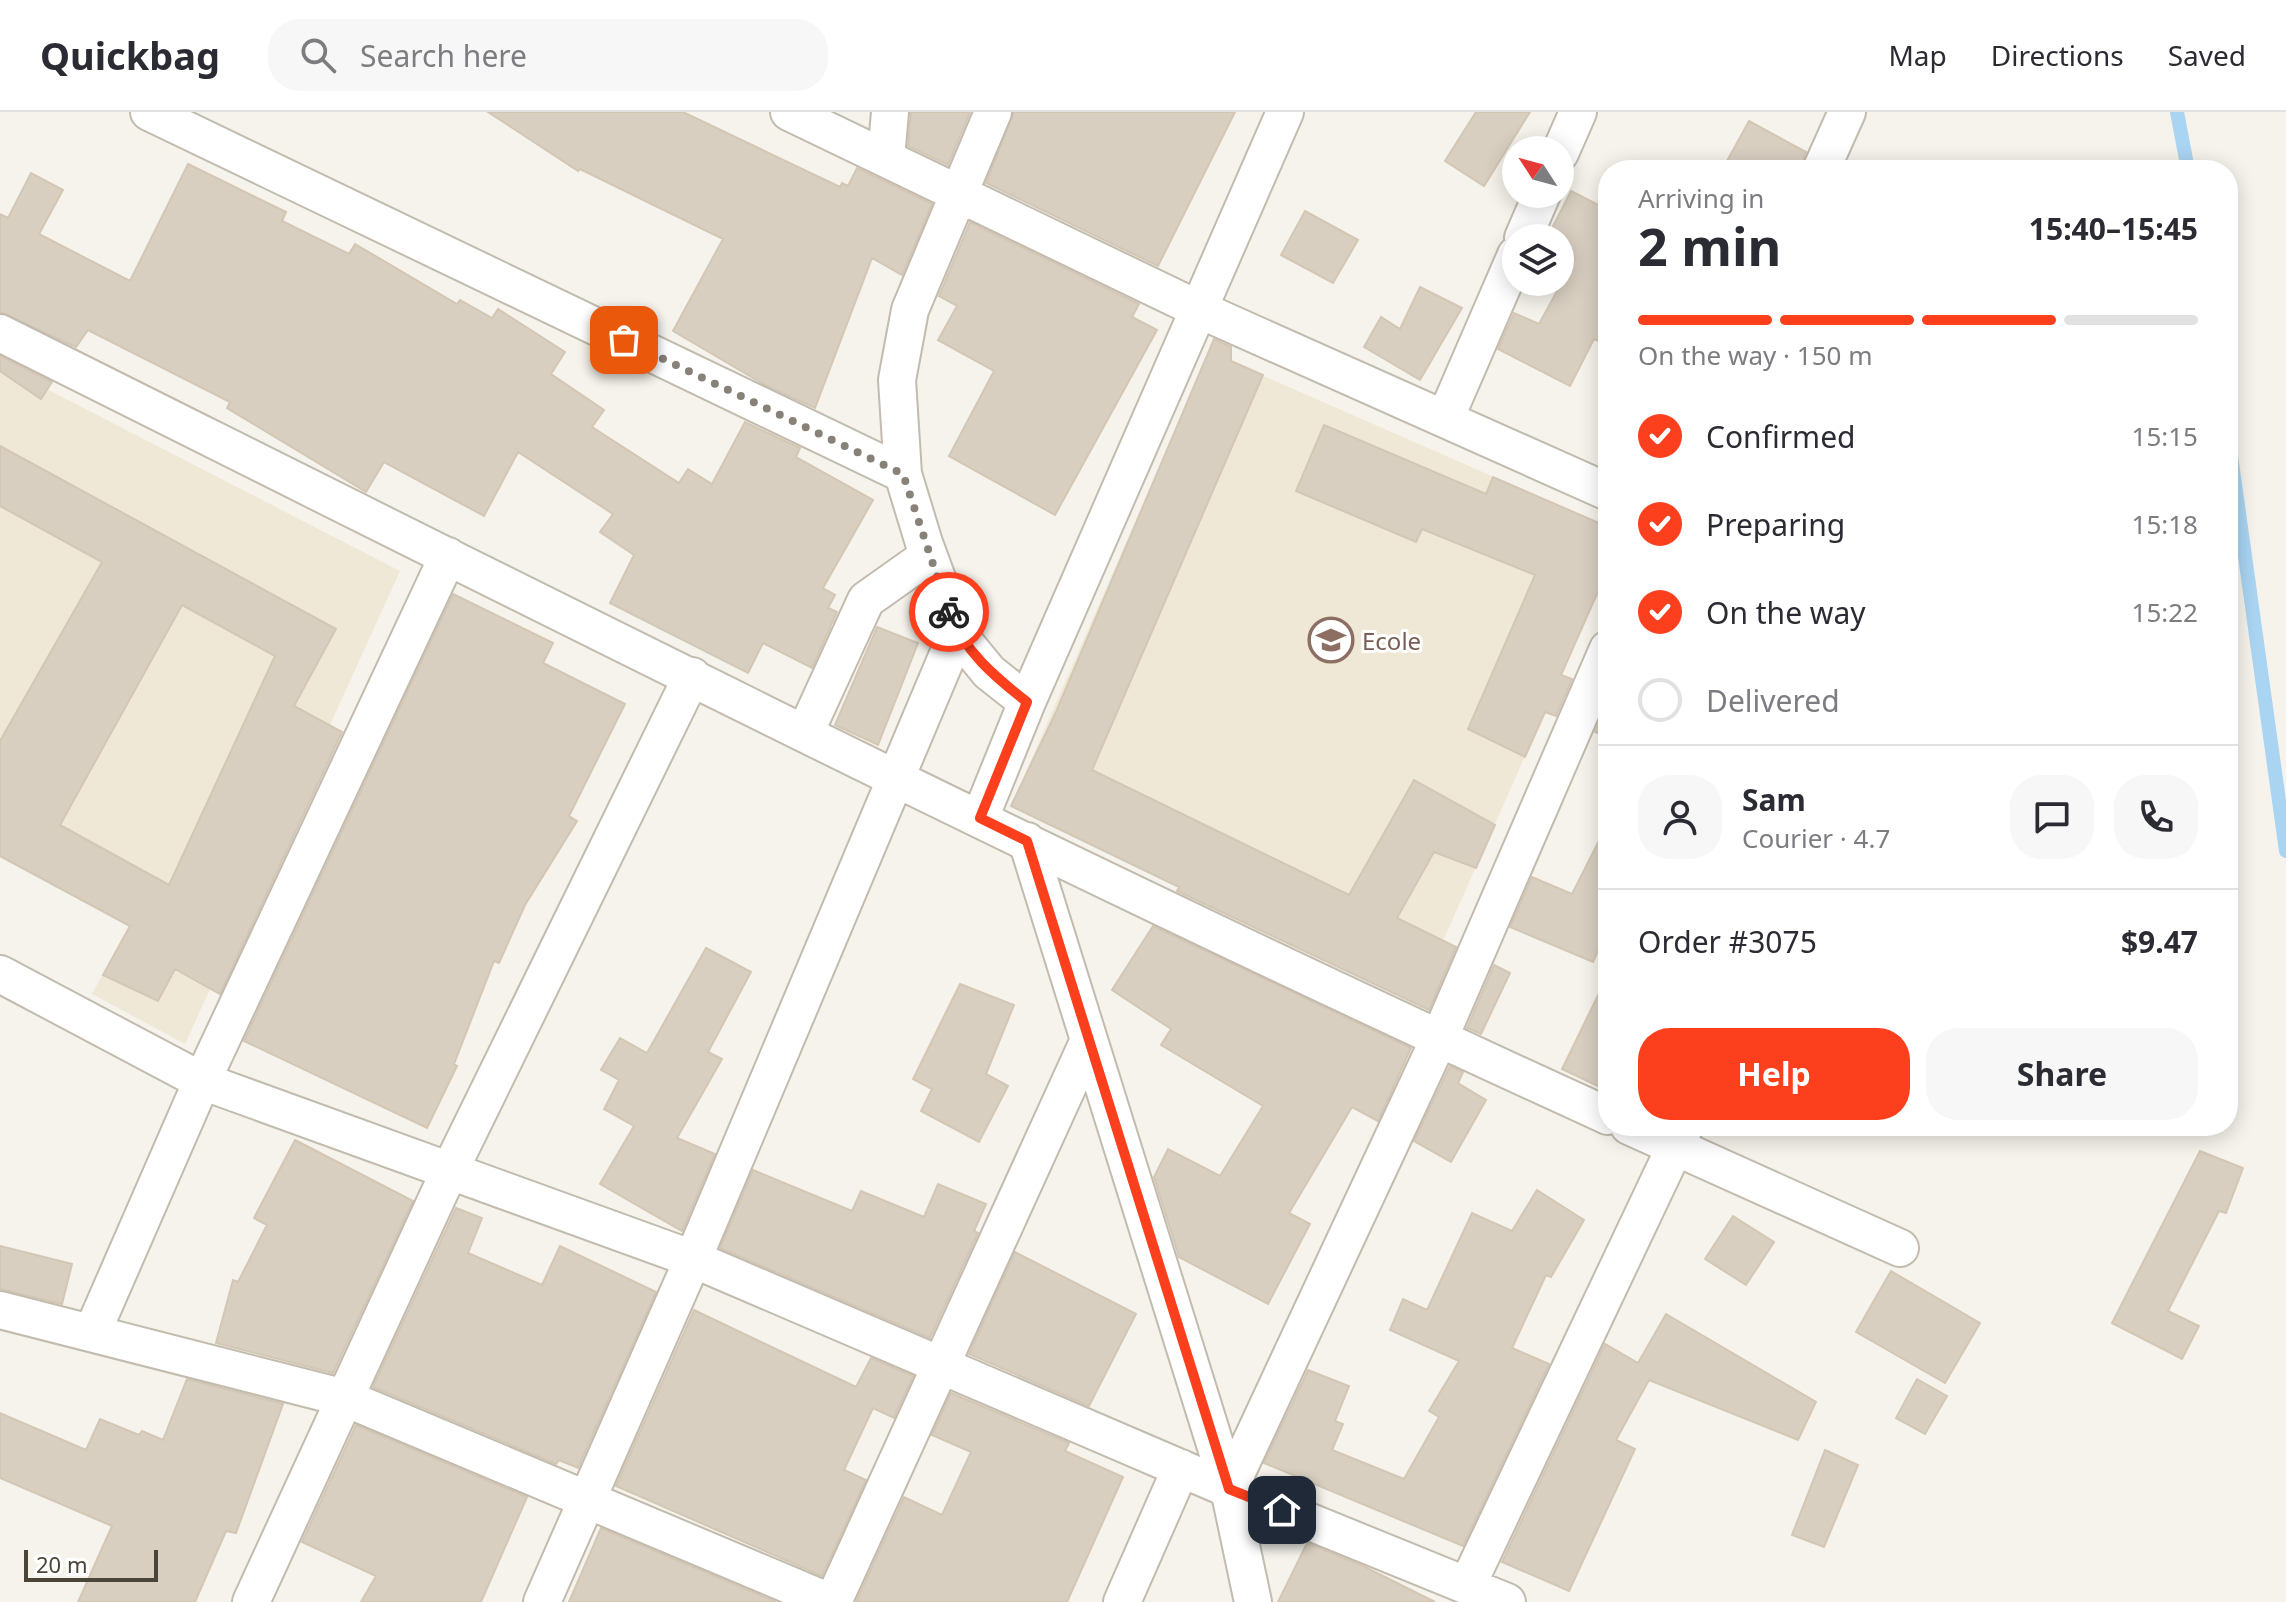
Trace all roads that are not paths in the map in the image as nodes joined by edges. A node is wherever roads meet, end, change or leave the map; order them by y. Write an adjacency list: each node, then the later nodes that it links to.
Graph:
1 (149, 112): 16 (street)
2 (789, 112): 9 (street)
3 (890, 112): 9 (street)
4 (993, 112): 11 (street)
5 (1285, 112): 13 (street)
6 (1578, 112): 8 (street)
7 (1847, 112): 10 (street)
8 (1567, 136)
9 (886, 158): 11 (street)
10 (1825, 160)
11 (958, 193): 13 (street); 16 (street)
12 (1502, 287): 15 (street)
13 (1198, 309): 15 (street); 23 (street)
14 (0, 333): 18 (street)
15 (1445, 419): 17 (street)
16 (903, 474): 19 (street)
17 (1598, 488)
18 (448, 556): 22 (street); 31 (street)
19 (928, 556): 20 (street); 24 (street)
20 (957, 633): 23 (street); 25 (street)
21 (1598, 672): 29 (street)
22 (692, 676): 24 (street); 34 (street)
23 (1027, 702): 26 (street)
24 (805, 733): 25 (street)
25 (895, 777): 26 (street); 36 (street)
26 (980, 818): 27 (street)
27 (1027, 841): 29 (street); 30 (street)
28 (0, 974): 31 (street)
29 (1439, 1039): 32 (street); 42 (street)
30 (1089, 1040): 39 (street); 42 (street)
31 (202, 1081): 34 (street); 38 (street)
32 (1598, 1111)
33 (1680, 1136): 35 (street); 44 (street)
34 (449, 1172): 36 (street); 40 (street)
35 (1900, 1248)
36 (693, 1259): 39 (street); 43 (street)
37 (0, 1310): 38 (street)
38 (92, 1333): 40 (street)
39 (939, 1365): 41 (street); 47 (street)
40 (345, 1398): 43 (street); 45 (street)
41 (1181, 1468): 42 (street); 48 (street)
42 (1229, 1489): 44 (street); 49 (street)
43 (587, 1500): 46 (street); 47 (street)
44 (1467, 1586): 50 (street)
45 (251, 1602)
46 (542, 1602)
47 (831, 1602)
48 (1122, 1602)
49 (1253, 1602)
50 (1507, 1602)

